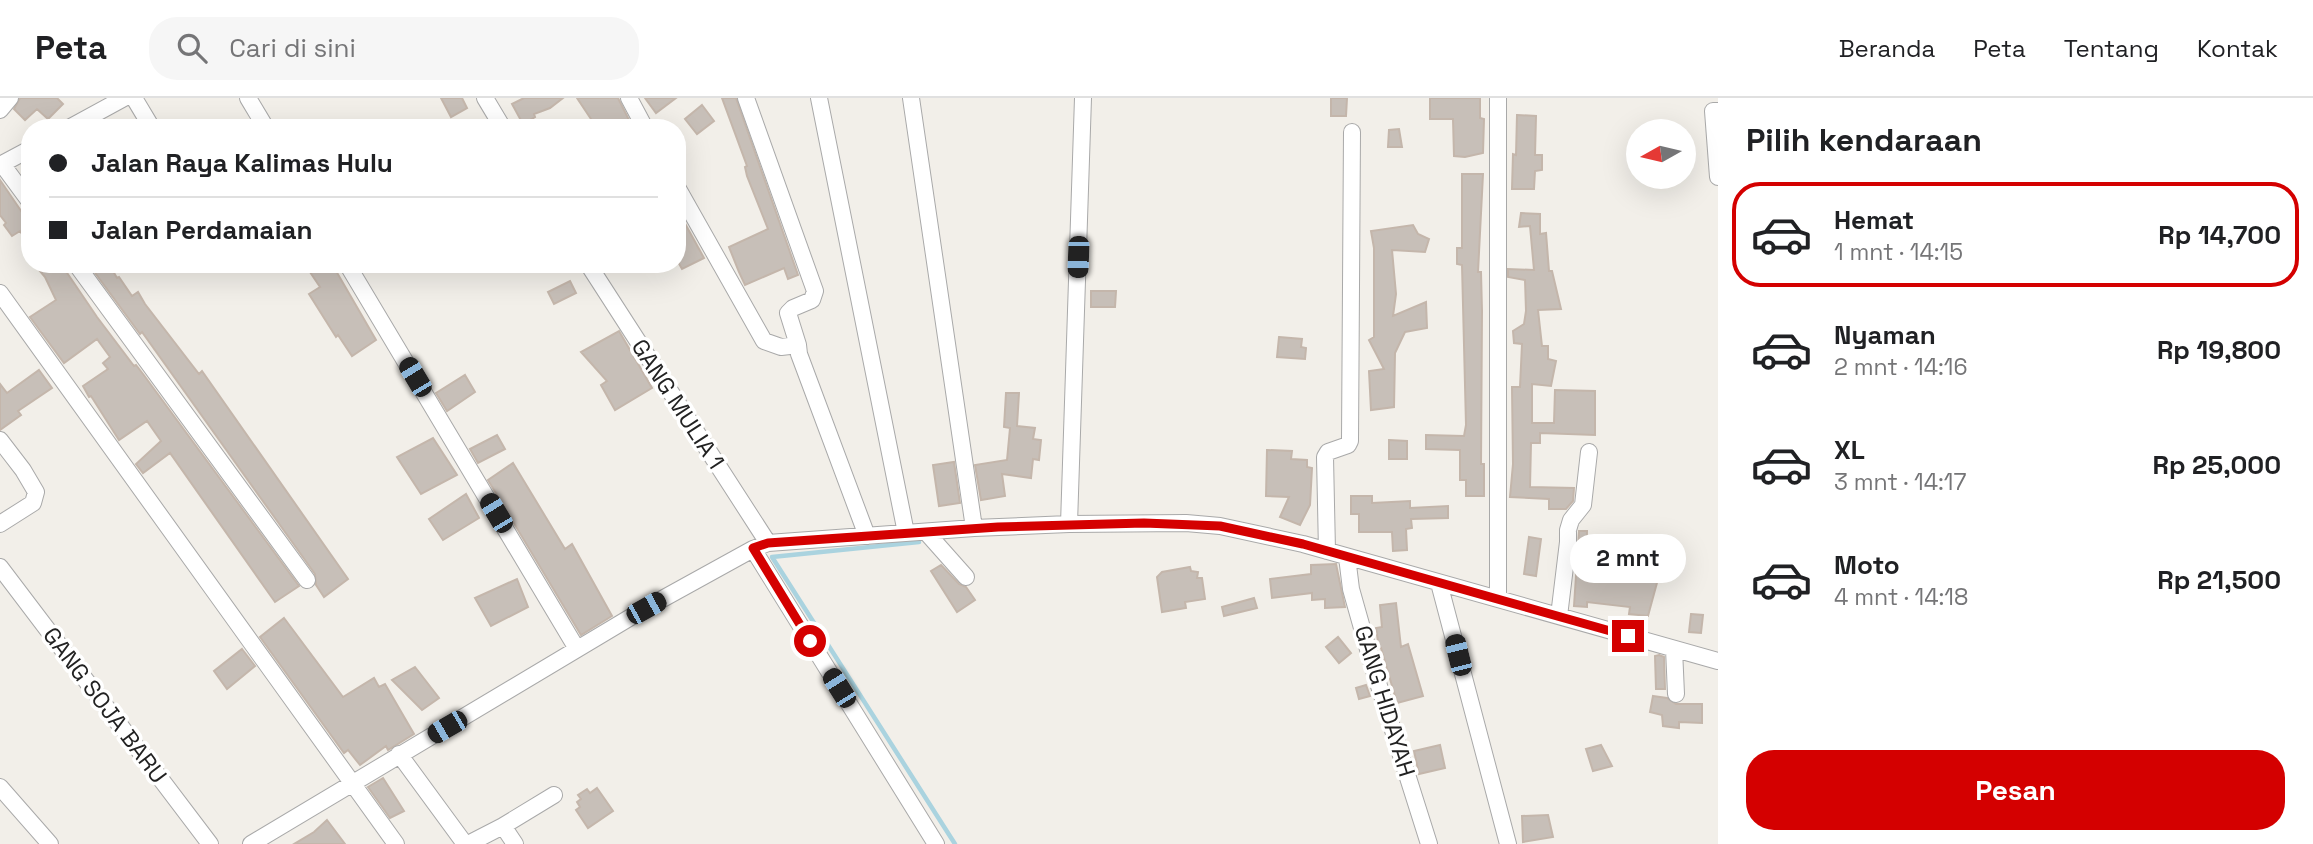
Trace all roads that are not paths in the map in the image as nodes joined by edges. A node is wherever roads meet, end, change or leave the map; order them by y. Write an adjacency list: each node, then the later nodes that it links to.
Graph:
1 (10, 98): 12 (street)
2 (124, 98): 14 (street)
3 (134, 98): 15 (street)
4 (248, 98): 16 (street)
5 (485, 98): 17 (street)
6 (629, 98): 18 (street)
7 (746, 98): 29 (street)
8 (819, 98): 36 (street)
9 (911, 98): 34 (street)
10 (1083, 98): 33 (street)
11 (1498, 98): 45 (street)
12 (0, 110)
13 (1718, 111): 22 (street)
14 (86, 119)
15 (147, 119)
16 (261, 119)
17 (498, 119)
18 (640, 119)
19 (1352, 132): 39 (street)
20 (21, 154): 21 (street)
21 (1, 165): 23 (street)
22 (1718, 177)
23 (21, 191)
24 (686, 203): 29 (street)
25 (83, 273): 43 (street)
26 (352, 273): 47 (street)
27 (593, 273): 38 (street, GANG MULIA 1)
28 (0, 293): 52 (street)
29 (798, 345): 37 (street)
30 (0, 440): 32 (street)
31 (1589, 452): 46 (street)
32 (0, 524)
33 (1069, 524): 34 (street); 39 (street)
34 (974, 528): 35 (street)
35 (926, 532): 36 (street); 42 (street)
36 (906, 533): 37 (street)
37 (867, 536): 38 (street)
38 (760, 546): 47 (street); 62 (street, GANG MULIA 1)
39 (1327, 551): 40 (street)
40 (1347, 557): 44 (street); 63 (street, GANG HIDAYAH)
41 (0, 567): 57 (street, GANG SOJA BARU)
42 (966, 577)
43 (307, 580)
44 (1439, 583): 45 (street); 64 (street)
45 (1498, 598): 46 (street)
46 (1559, 616): 48 (street)
47 (577, 649): 51 (street)
48 (1674, 649): 49 (street); 50 (street)
49 (1718, 661)
50 (1676, 694)
51 (399, 754): 52 (street); 60 (street)
52 (350, 783): 58 (street); 59 (street)
53 (0, 787): 56 (street)
54 (554, 795): 55 (street)
55 (503, 826): 60 (street); 61 (street)
56 (50, 844)
57 (210, 844)
58 (251, 844)
59 (396, 844)
60 (466, 844)
61 (515, 844)
62 (936, 844)
63 (1429, 844)
64 (1508, 844)

